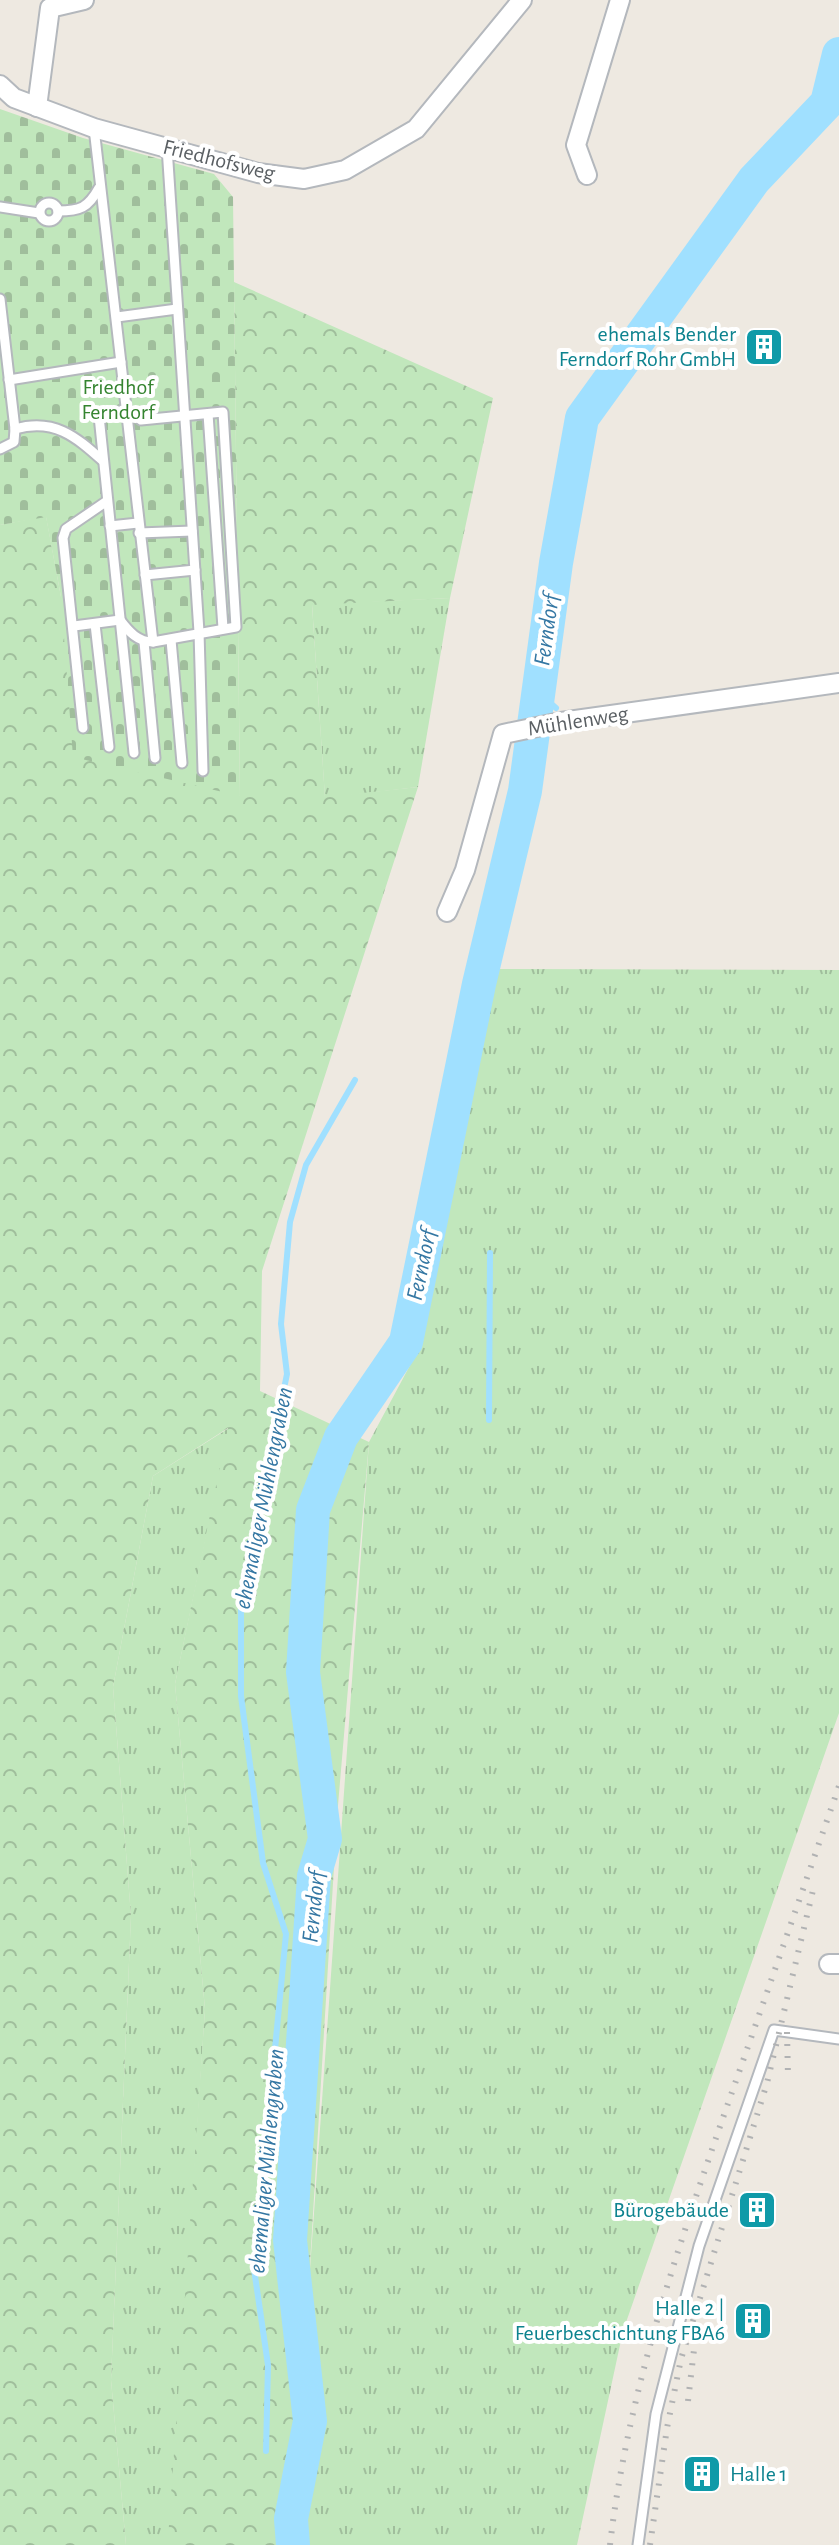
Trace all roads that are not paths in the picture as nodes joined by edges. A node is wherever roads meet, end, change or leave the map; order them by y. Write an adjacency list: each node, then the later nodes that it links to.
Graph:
1 (84, 0): 4 (street)
2 (522, 0): 8 (street, Friedhofsweg)
3 (620, 0): 9 (street)
4 (51, 4): 6 (street)
5 (0, 85): 6 (street, Friedhofsweg)
6 (37, 107): 7 (street, Friedhofsweg)
7 (94, 128): 8 (street, Friedhofsweg); 10 (lane)
8 (167, 146): 13 (lane)
9 (587, 175)
10 (99, 188): 11 (lane); 14 (lane)
11 (0, 207)
12 (0, 299): 16 (lane)
13 (177, 309): 14 (lane); 21 (lane)
14 (117, 317): 15 (lane)
15 (121, 362): 16 (lane); 19 (lane)
16 (9, 380): 17 (lane)
17 (12, 406): 18 (lane); 22 (lane)
18 (1, 407)
19 (127, 410): 21 (lane); 24 (lane); 27 (lane)
20 (208, 414): 21 (lane); 34 (lane); 34 (lane)
21 (185, 417): 28 (lane)
22 (15, 429): 23 (lane); 24 (lane)
23 (0, 449)
24 (103, 461): 25 (lane)
25 (107, 501): 26 (lane); 33 (lane)
26 (110, 526): 27 (lane); 31 (lane)
27 (139, 528): 28 (lane); 30 (lane)
28 (192, 531): 29 (lane)
29 (195, 570): 30 (lane); 35 (lane)
30 (145, 575): 37 (lane)
31 (120, 620): 32 (lane); 37 (lane); 41 (lane)
32 (95, 624): 33 (lane); 40 (lane)
33 (74, 626): 39 (lane)
34 (223, 628): 35 (lane)
35 (199, 632): 36 (lane); 44 (lane)
36 (171, 640): 37 (lane); 43 (lane)
37 (148, 642): 42 (lane)
38 (839, 683): 45 (street, Mühlenweg)
39 (83, 728)
40 (109, 747)
41 (134, 753)
42 (155, 758)
43 (182, 763)
44 (203, 771)
45 (447, 912)
46 (839, 2039): 47 (lane)
47 (638, 2545)

